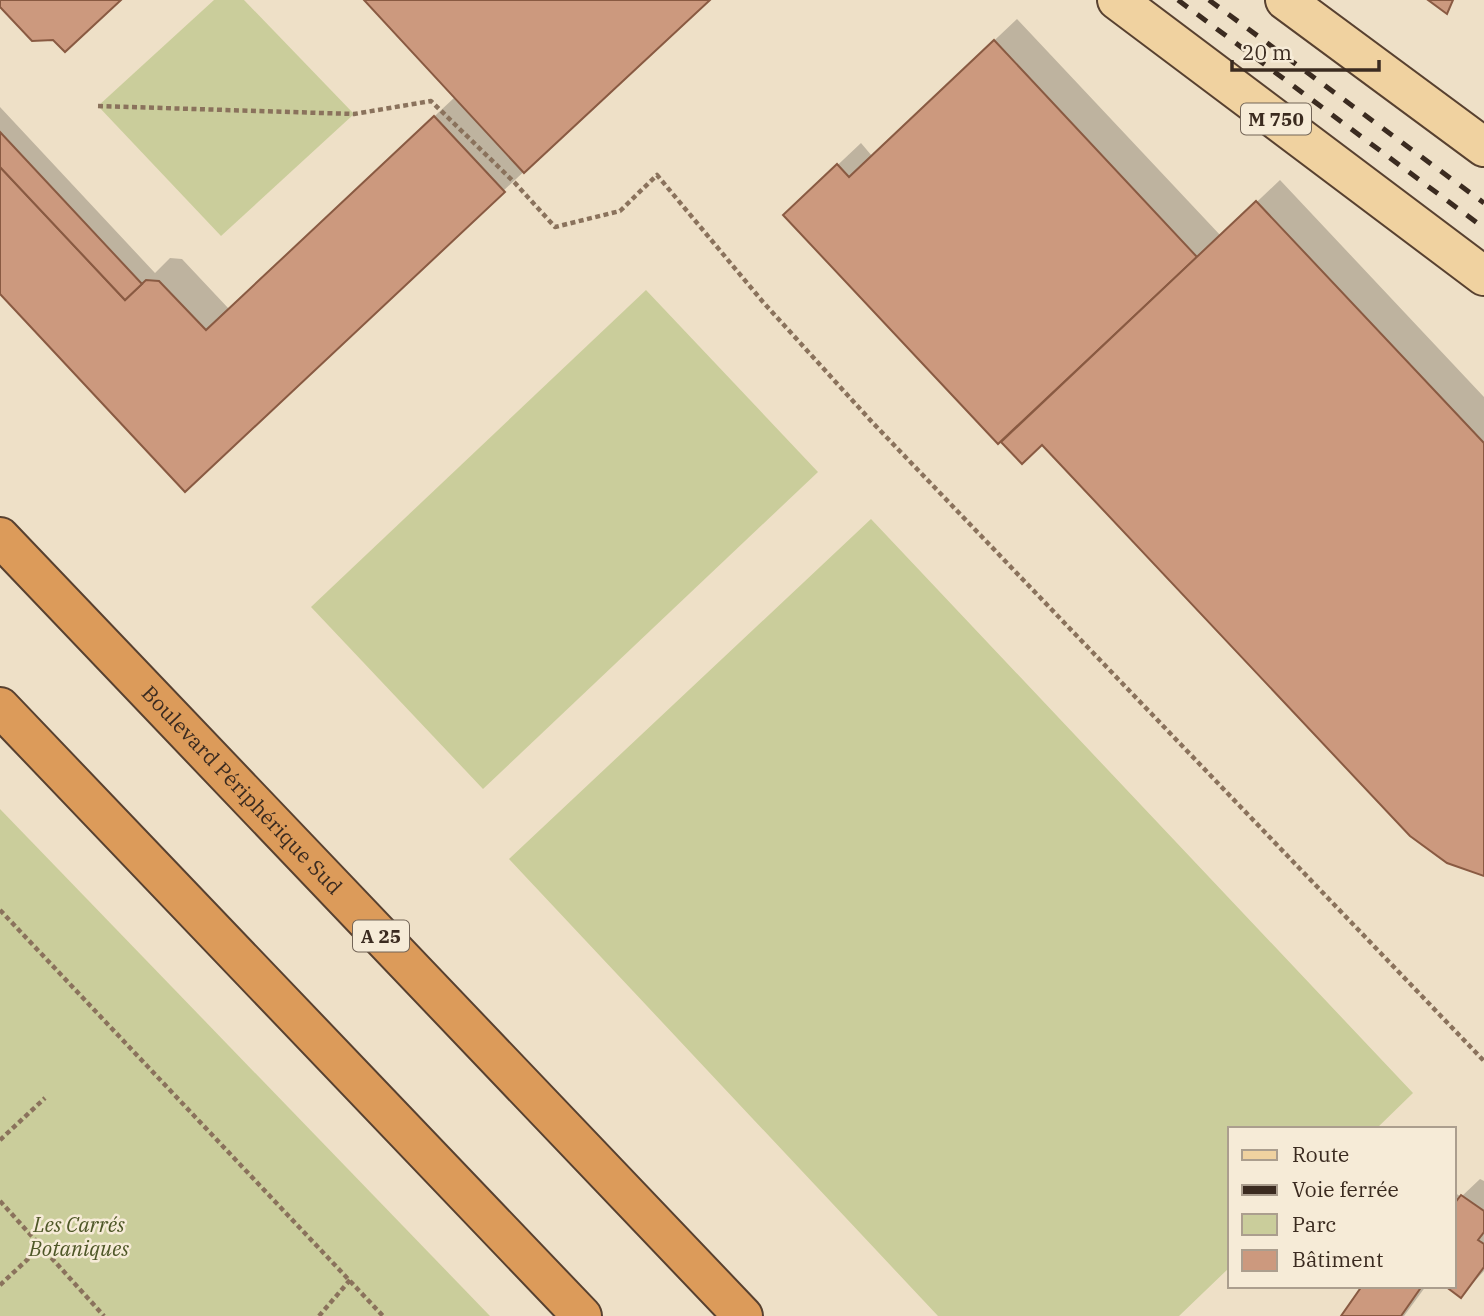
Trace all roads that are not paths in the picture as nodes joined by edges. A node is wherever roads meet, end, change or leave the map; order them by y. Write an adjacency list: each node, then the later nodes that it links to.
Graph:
1 (1117, 0): 4 (main road, M 750)
2 (1285, 0): 3 (main road)
3 (1484, 146)
4 (1484, 276)
5 (6, 541): 8 (highway, Boulevard Périphérique Sud / A 25)
6 (0, 707): 7 (highway)
7 (582, 1316)
8 (743, 1316)

